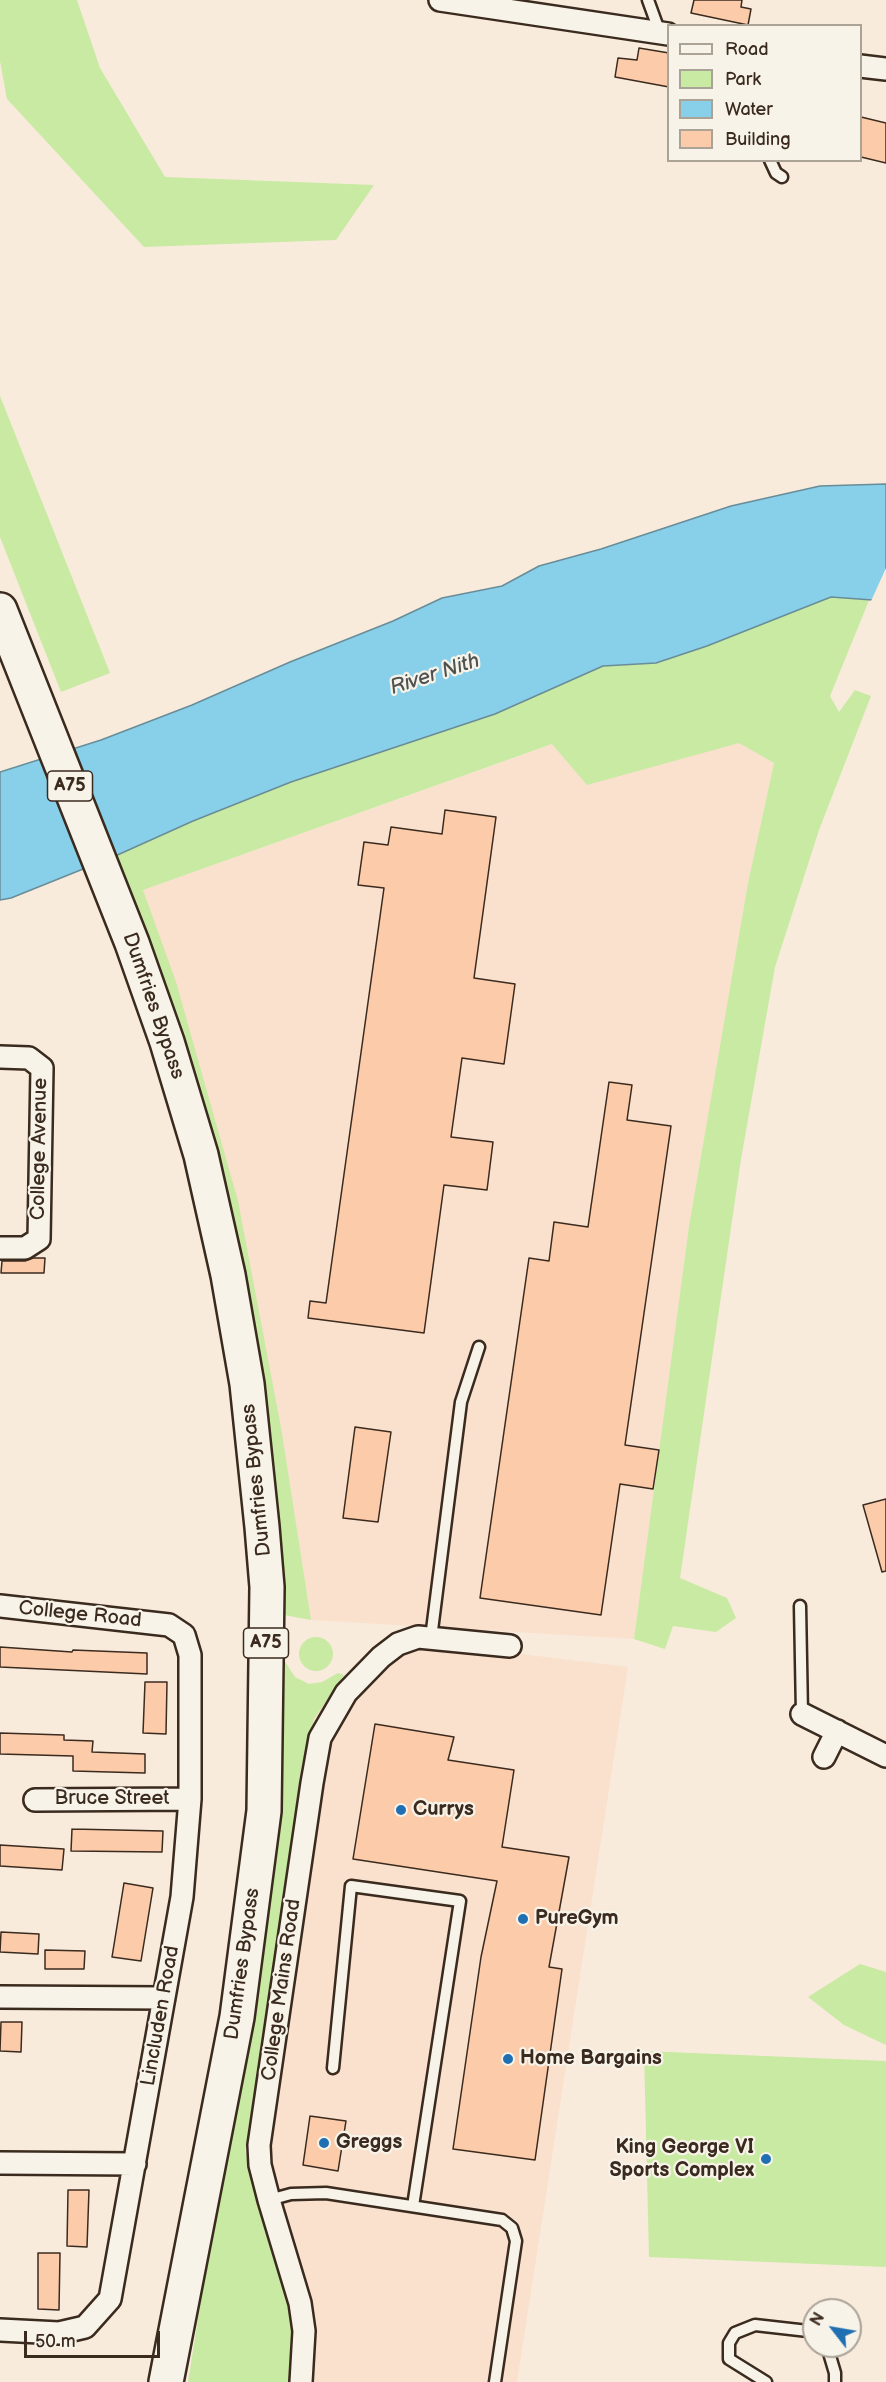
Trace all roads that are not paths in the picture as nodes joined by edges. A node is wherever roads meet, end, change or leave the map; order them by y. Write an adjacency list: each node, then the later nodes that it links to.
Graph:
1 (440, 0): 3 (street)
2 (648, 0): 3 (lane)
3 (664, 33)
4 (862, 66): 5 (street)
5 (886, 69)
6 (771, 162): 7 (lane)
7 (782, 177)
8 (0, 610): 33 (highway, Dumfries Bypass / A75)
9 (0, 1058): 10 (street, College Avenue)
10 (0, 1248)
11 (479, 1347): 15 (lane)
12 (0, 1606): 14 (street, College Road)
13 (800, 1606): 17 (lane)
14 (160, 1623): 21 (street, Lincluden Road)
15 (425, 1638): 16 (street); 28 (street, College Mains Road)
16 (510, 1646)
17 (801, 1714): 18 (street)
18 (837, 1731): 19 (street); 20 (street)
19 (824, 1757)
20 (882, 1757)
21 (190, 1799): 22 (street, Bruce Street); 24 (street, Lincluden Road)
22 (35, 1800)
23 (0, 1997): 24 (street)
24 (164, 1998): 27 (street, Lincluden Road)
25 (333, 2068): 29 (lane)
26 (0, 2163): 27 (street)
27 (135, 2164): 30 (street, Lincluden Road)
28 (269, 2200): 29 (lane); 34 (street, College Mains Road)
29 (413, 2206): 35 (lane)
30 (0, 2330)
31 (802, 2330): 36 (lane)
32 (831, 2358): 37 (lane)
33 (166, 2382)
34 (301, 2382)
35 (495, 2382)
36 (766, 2382)
37 (835, 2382)

